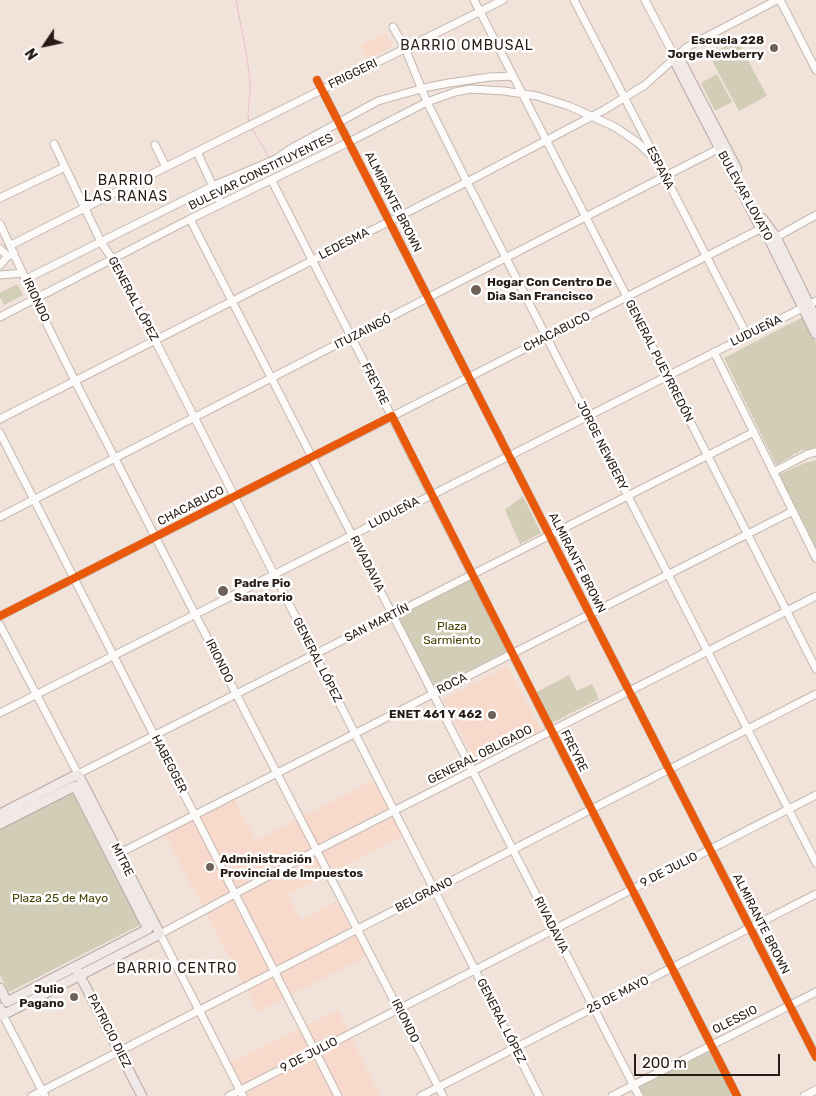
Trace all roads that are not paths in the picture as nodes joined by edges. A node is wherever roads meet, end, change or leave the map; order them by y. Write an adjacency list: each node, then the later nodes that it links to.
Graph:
1 (474, 0): 6 (street, GENERAL PUEYRREDÓN)
2 (504, 0): 6 (street, FRIGGERI)
3 (574, 0): 16 (street, ESPAÑA)
4 (645, 0): 9 (street)
5 (779, 0): 9 (street, LEDESMA); 10 (street)
6 (480, 12): 8 (street, FRIGGERI); 11 (street, GENERAL PUEYRREDÓN)
7 (393, 27): 8 (street, JORGE NEWBERY)
8 (405, 48): 13 (street, FRIGGERI); 14 (street, JORGE NEWBERY)
9 (675, 56): 16 (street, LEDESMA); 24 (main road, BULEVAR LOVATO)
10 (816, 70)
11 (513, 76): 14 (street); 15 (street, GENERAL PUEYRREDÓN)
12 (318, 80): 13 (street, ALMIRANTE BROWN)
13 (322, 89): 19 (street, ALMIRANTE BROWN); 25 (street, FRIGGERI)
14 (421, 89): 17 (street, JORGE NEWBERY); 19 (street)
15 (522, 94): 17 (street, BULEVAR CONSTITUYENTES); 18 (street, BULEVAR CONSTITUYENTES); 20 (street, GENERAL PUEYRREDÓN)
16 (624, 99): 18 (street, LEDESMA); 26 (street, ESPAÑA)
17 (427, 102): 21 (street, BULEVAR CONSTITUYENTES); 31 (street, JORGE NEWBERY)
18 (593, 115): 20 (street, LEDESMA); 26 (street, BULEVAR CONSTITUYENTES)
19 (339, 123): 21 (street, ALMIRANTE BROWN); 32 (street)
20 (546, 141): 31 (street, LEDESMA); 37 (street, GENERAL PUEYRREDÓN)
21 (349, 142): 30 (street, BULEVAR CONSTITUYENTES); 39 (street, ALMIRANTE BROWN)
22 (54, 144): 28 (street, GENERAL LÓPEZ)
23 (155, 145): 27 (street)
24 (722, 147): 29 (street, ITUZAINGÓ); 41 (main road, BULEVAR LOVATO)
25 (197, 152): 27 (street); 32 (street)
26 (657, 161): 29 (street, ESPAÑA)
27 (166, 167): 35 (street)
28 (65, 168): 33 (street); 35 (street, GENERAL LÓPEZ)
29 (665, 176): 37 (street, ITUZAINGÓ); 48 (street, ESPAÑA)
30 (272, 181): 34 (street, BULEVAR CONSTITUYENTES); 51 (street, FREYRE)
31 (467, 182): 39 (street, LEDESMA); 49 (street, JORGE NEWBERY)
32 (213, 186): 34 (street); 42 (street)
33 (0, 198)
34 (221, 204): 38 (street, BULEVAR CONSTITUYENTES)
35 (85, 208): 44 (street, GENERAL LÓPEZ); 46 (street)
36 (815, 216): 43 (street)
37 (586, 217): 49 (street, ITUZAINGÓ); 56 (street, GENERAL PUEYRREDÓN)
38 (190, 219): 50 (street, BULEVAR CONSTITUYENTES); 58 (street, RIVADAVIA)
39 (390, 221): 51 (street, LEDESMA); 57 (street, ALMIRANTE BROWN)
40 (0, 224): 46 (street, IRIONDO)
41 (764, 227): 43 (main road, BULEVAR LOVATO); 48 (street, CHACABUCO)
42 (125, 230): 44 (street); 47 (street)
43 (773, 239): 59 (main road, BULEVAR LOVATO)
44 (101, 242): 47 (street, GENERAL LÓPEZ); 54 (street)
45 (0, 249): 46 (street)
46 (11, 251): 52 (street); 54 (street, IRIONDO)
47 (107, 251): 50 (street, GENERAL LÓPEZ)
48 (706, 256): 56 (street, CHACABUCO); 63 (street, ESPAÑA)
49 (506, 258): 57 (street, ITUZAINGÓ); 64 (street, JORGE NEWBERY)
50 (113, 260): 55 (street, BULEVAR CONSTITUYENTES); 66 (street, GENERAL LÓPEZ)
51 (312, 260): 58 (street, LEDESMA); 65 (street, FREYRE)
52 (0, 265)
53 (0, 275): 54 (street)
54 (25, 276): 55 (street, IRIONDO)
55 (34, 297): 60 (street, BULEVAR CONSTITUYENTES); 71 (street, IRIONDO)
56 (627, 297): 64 (street, CHACABUCO); 68 (street, GENERAL PUEYRREDÓN)
57 (429, 298): 65 (street, ITUZAINGÓ); 69 (street, ALMIRANTE BROWN)
58 (232, 302): 66 (street, LEDESMA); 70 (street, RIVADAVIA)
59 (809, 305): 61 (main road, BULEVAR LOVATO); 62 (main road, BULEVAR LOVATO); 63 (street, LUDUEÑA)
60 (0, 317)
61 (816, 319)
62 (816, 334)
63 (747, 335): 67 (street, LUDUEÑA)
64 (547, 337): 69 (street, CHACABUCO); 73 (street, JORGE NEWBERY)
65 (351, 338): 70 (street, ITUZAINGÓ); 72 (street, FREYRE)
66 (155, 340): 71 (street, LEDESMA); 74 (street, GENERAL LÓPEZ)
67 (714, 352): 68 (street, LUDUEÑA); 76 (street)
68 (667, 375): 73 (street, LUDUEÑA); 80 (street, GENERAL PUEYRREDÓN)
69 (470, 377): 72 (street, CHACABUCO); 79 (street, ALMIRANTE BROWN)
70 (271, 378): 74 (street, ITUZAINGÓ); 81 (street, RIVADAVIA)
71 (75, 381): 75 (street, LEDESMA); 82 (street, IRIONDO)
72 (392, 416): 81 (street, CHACABUCO); 84 (street, FREYRE)
73 (587, 416): 79 (street, LUDUEÑA); 86 (street, JORGE NEWBERY)
74 (194, 418): 82 (street, ITUZAINGÓ); 85 (street, GENERAL LÓPEZ)
75 (0, 419)
76 (754, 432): 80 (street, SAN MARTÍN); 83 (street)
77 (0, 433): 87 (street, HABEGGER)
78 (816, 452): 83 (street)
79 (510, 455): 84 (street, LUDUEÑA); 92 (street, ALMIRANTE BROWN)
80 (707, 455): 86 (street, SAN MARTÍN); 90 (street, GENERAL PUEYRREDÓN)
81 (312, 457): 85 (street, CHACABUCO); 91 (street, RIVADAVIA)
82 (115, 459): 87 (street, ITUZAINGÓ); 93 (street, IRIONDO)
83 (773, 472): 88 (street)
84 (432, 495): 91 (street, LUDUEÑA); 97 (street, FREYRE)
85 (235, 496): 93 (street, CHACABUCO); 95 (street, GENERAL LÓPEZ)
86 (628, 496): 92 (street, SAN MARTÍN); 96 (street, JORGE NEWBERY)
87 (34, 500): 89 (street, ITUZAINGÓ); 98 (street, HABEGGER)
88 (793, 511): 90 (street, ROCA); 94 (street)
89 (0, 517)
90 (747, 534): 96 (street, ROCA); 100 (street, GENERAL PUEYRREDÓN)
91 (352, 535): 95 (street, LUDUEÑA); 103 (street, RIVADAVIA)
92 (550, 535): 97 (street, SAN MARTÍN); 101 (street, ALMIRANTE BROWN)
93 (156, 537): 98 (street, CHACABUCO); 102 (street, IRIONDO)
94 (815, 554)
95 (274, 574): 102 (street, LUDUEÑA); 107 (street, GENERAL LÓPEZ)
96 (668, 574): 101 (street, ROCA); 106 (street, JORGE NEWBERY)
97 (472, 575): 103 (street, SAN MARTÍN); 108 (street, FREYRE)
98 (74, 578): 104 (street, CHACABUCO); 109 (street, HABEGGER)
99 (816, 596): 100 (street, GENERAL OBLIGADO)
100 (787, 612): 106 (street, GENERAL OBLIGADO); 110 (street, GENERAL PUEYRREDÓN)
101 (590, 614): 108 (street, ROCA); 111 (street, ALMIRANTE BROWN)
102 (196, 615): 109 (street, LUDUEÑA); 112 (street, IRIONDO)
103 (392, 615): 107 (street, SAN MARTÍN); 113 (street, RIVADAVIA)
104 (0, 616)
105 (0, 625): 115 (street, MITRE)
106 (708, 652): 111 (street, GENERAL OBLIGADO); 117 (street, JORGE NEWBERY)
107 (315, 654): 112 (street, SAN MARTÍN); 119 (street, GENERAL LÓPEZ)
108 (512, 654): 113 (street, ROCA); 118 (street, FREYRE)
109 (114, 656): 115 (street, LUDUEÑA); 120 (street, HABEGGER)
110 (816, 669)
111 (630, 691): 118 (street, GENERAL OBLIGADO); 121 (street, ALMIRANTE BROWN)
112 (236, 694): 120 (street, SAN MARTÍN); 124 (street, IRIONDO)
113 (433, 694): 119 (street, ROCA); 122 (street, RIVADAVIA)
114 (816, 694): 117 (street, BELGRANO)
115 (37, 695): 116 (street, LUDUEÑA); 123 (street, MITRE)
116 (0, 713)
117 (747, 729): 121 (street, BELGRANO); 127 (street, JORGE NEWBERY)
118 (552, 731): 122 (street, GENERAL OBLIGADO); 128 (street, FREYRE)
119 (355, 734): 124 (street, ROCA); 129 (street, GENERAL LÓPEZ)
120 (154, 736): 123 (street, SAN MARTÍN); 130 (street, HABEGGER)
121 (669, 770): 128 (street, BELGRANO); 134 (street, ALMIRANTE BROWN)
122 (472, 771): 129 (street, GENERAL OBLIGADO); 133 (street, RIVADAVIA)
123 (78, 774): 131 (main road, SAN MARTÍN); 135 (main road, MITRE)
124 (277, 774): 130 (street, ROCA); 132 (street, IRIONDO)
125 (75, 786): 131 (main road, SAN MARTÍN); 135 (main road, MITRE)
126 (816, 795): 127 (street, 9 DE JULIO)
127 (789, 809): 134 (street, 9 DE JULIO); 136 (street, JORGE NEWBERY)
128 (591, 810): 133 (street, BELGRANO); 138 (street, FREYRE)
129 (394, 811): 132 (street, GENERAL OBLIGADO); 137 (street, GENERAL LÓPEZ)
130 (195, 816): 135 (street, ROCA); 139 (street, HABEGGER)
131 (1, 818)
132 (317, 850): 139 (street, GENERAL OBLIGADO); 142 (street, IRIONDO)
133 (512, 850): 137 (street, BELGRANO); 143 (street, RIVADAVIA)
134 (710, 850): 138 (street, 9 DE JULIO); 141 (street, ALMIRANTE BROWN)
135 (116, 856): 144 (main road, MITRE); 147 (main road, MITRE)
136 (816, 863)
137 (434, 890): 142 (street, BELGRANO); 146 (street, GENERAL LÓPEZ)
138 (632, 890): 143 (street, 9 DE JULIO); 145 (street, FREYRE)
139 (236, 894): 144 (street, GENERAL OBLIGADO); 148 (street, HABEGGER)
140 (816, 894): 141 (street, 25 DE MAYO)
141 (750, 928): 145 (street, 25 DE MAYO); 151 (street, ALMIRANTE BROWN)
142 (357, 930): 148 (street, BELGRANO); 155 (street, IRIONDO)
143 (554, 930): 146 (street, 9 DE JULIO); 152 (street, RIVADAVIA)
144 (160, 934): 147 (main road, GENERAL OBLIGADO); 154 (street, MITRE)
145 (672, 968): 152 (street, 25 DE MAYO); 156 (street, FREYRE)
146 (475, 970): 155 (street, 9 DE JULIO); 157 (street, GENERAL LÓPEZ)
147 (78, 971): 153 (main road, GENERAL OBLIGADO); 153 (main road); 158 (main road, PATRICIO DIEZ)
148 (275, 972): 154 (street, BELGRANO); 159 (street, HABEGGER)
149 (0, 988): 153 (main road)
150 (816, 992): 151 (street, OLESSIO)
151 (790, 1005): 156 (street, OLESSIO); 160 (street, ALMIRANTE BROWN)
152 (593, 1008): 157 (street, 25 DE MAYO); 161 (street, RIVADAVIA)
153 (3, 1010): 164 (street)
154 (199, 1010): 158 (street, BELGRANO); 165 (street, MITRE)
155 (399, 1010): 159 (street, 9 DE JULIO); 162 (street, IRIONDO)
156 (711, 1045): 161 (street, OLESSIO); 175 (street, FREYRE)
157 (514, 1048): 162 (street, 25 DE MAYO); 172 (street, GENERAL LÓPEZ)
158 (118, 1052): 164 (street, BELGRANO); 167 (main road, PATRICIO DIEZ)
159 (316, 1052): 165 (street, 9 DE JULIO); 169 (street, HABEGGER)
160 (816, 1057)
161 (633, 1085): 173 (street, OLESSIO); 174 (street, RIVADAVIA)
162 (438, 1087): 170 (street, 25 DE MAYO); 171 (street, IRIONDO)
163 (816, 1090): 176 (street)
164 (43, 1093): 166 (street, BELGRANO)
165 (242, 1093): 168 (street, 9 DE JULIO)
166 (32, 1096)
167 (142, 1096)
168 (229, 1096)
169 (338, 1096)
170 (421, 1096)
171 (443, 1096)
172 (539, 1096)
173 (612, 1096)
174 (639, 1096)
175 (737, 1096)
176 (804, 1096)

